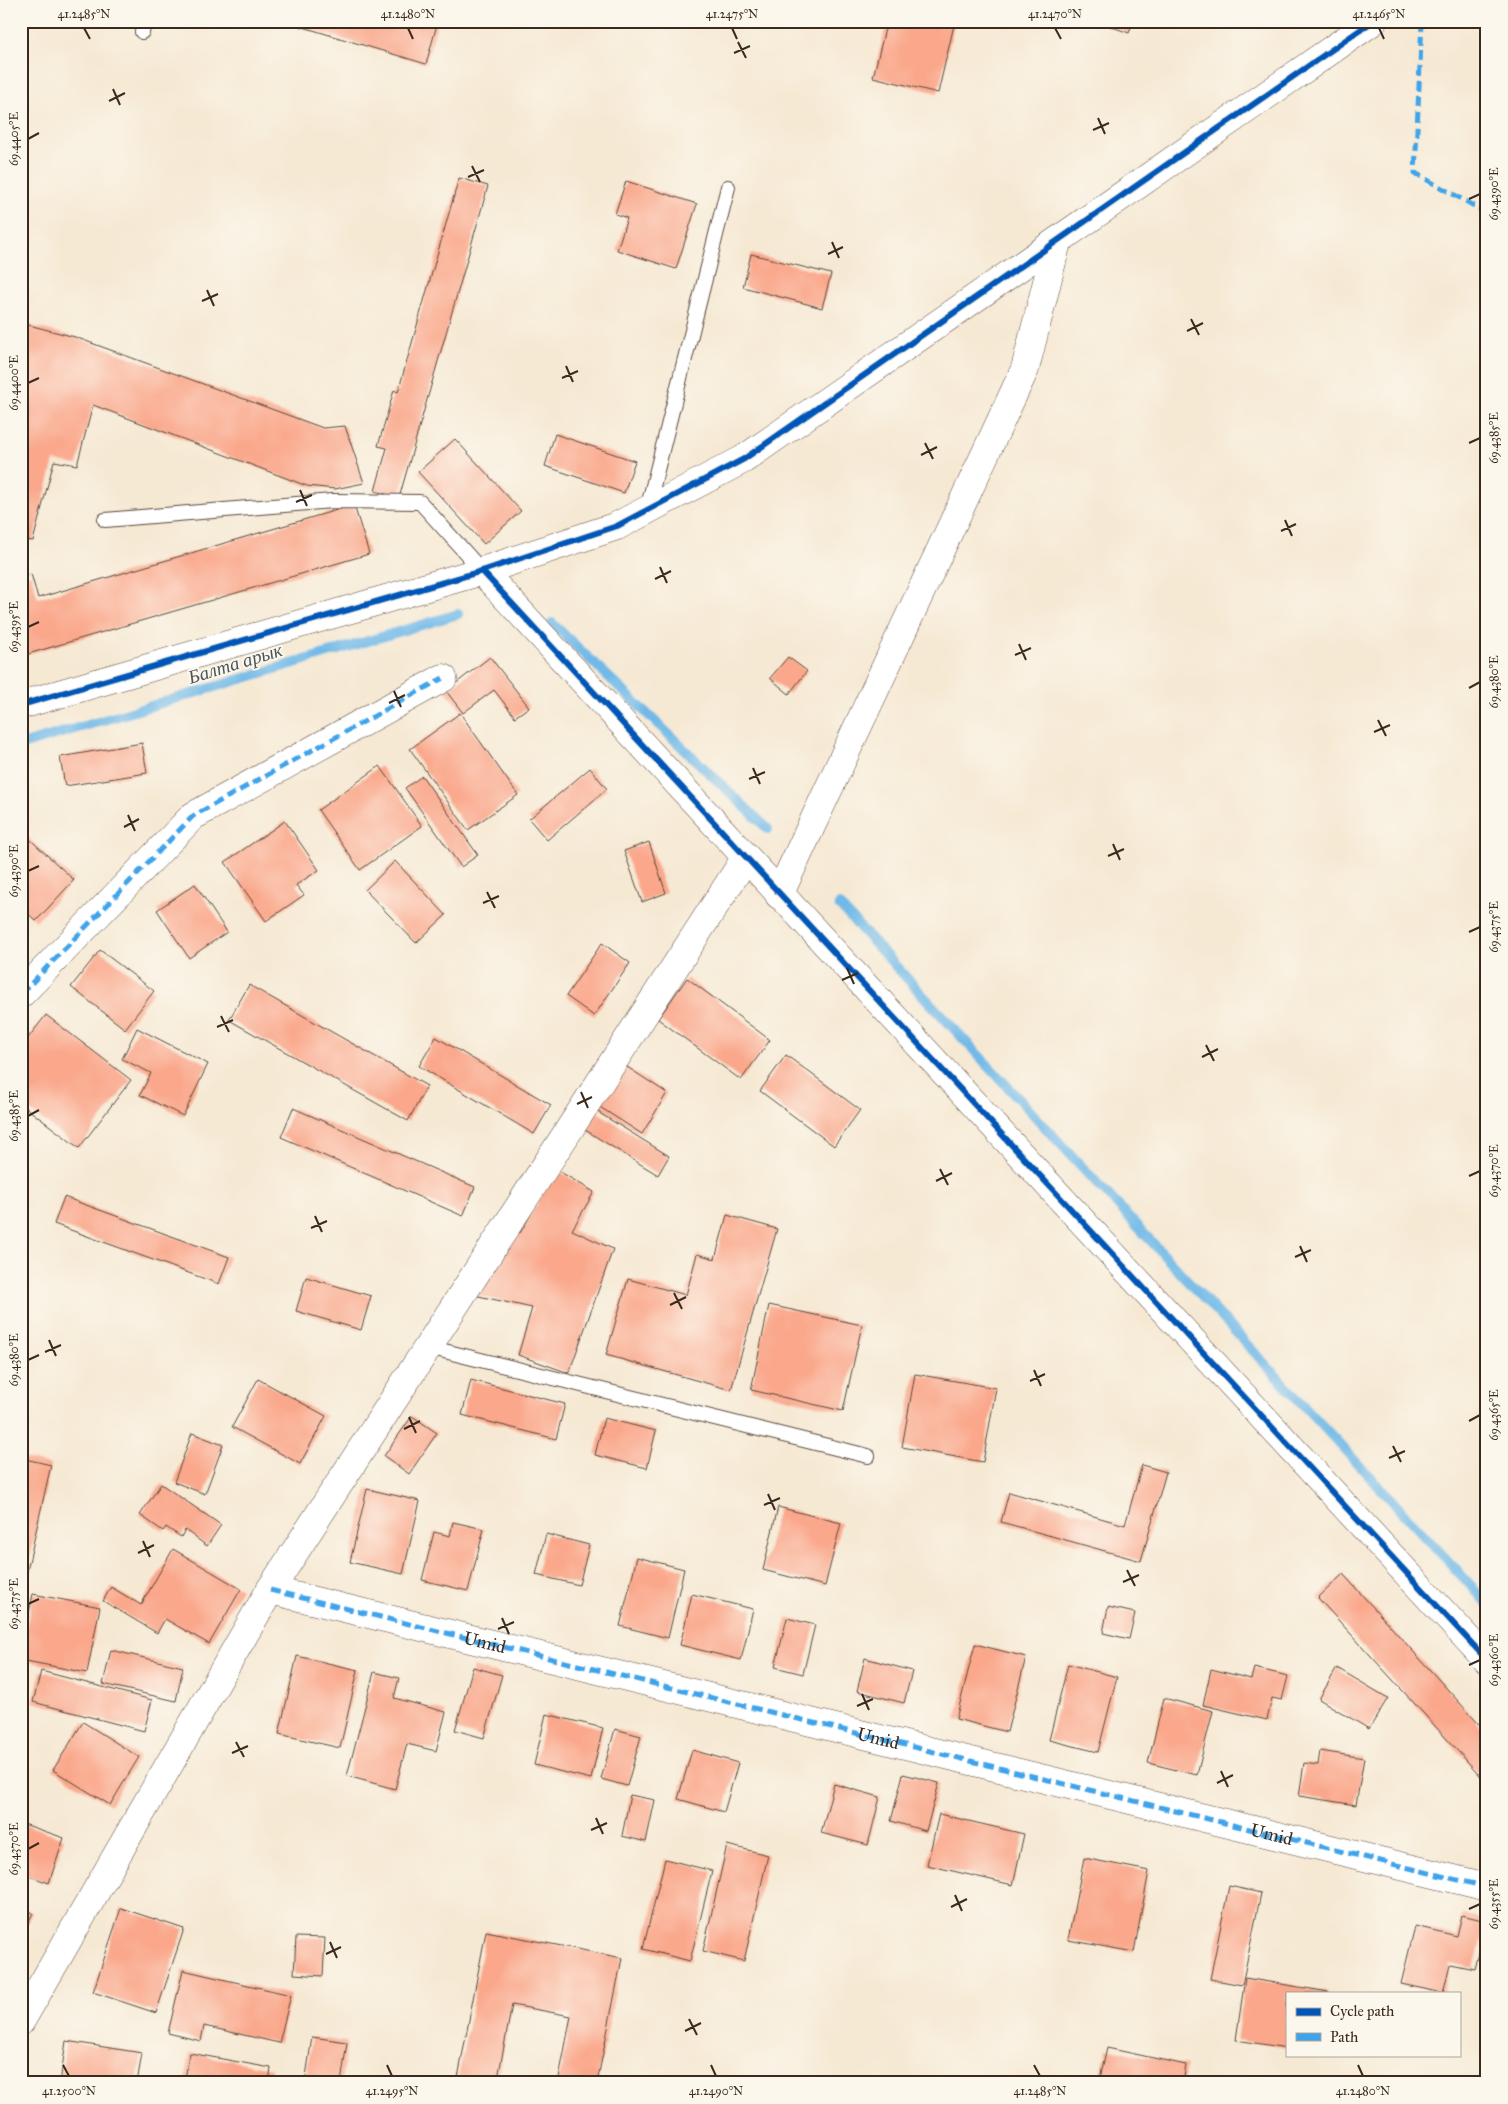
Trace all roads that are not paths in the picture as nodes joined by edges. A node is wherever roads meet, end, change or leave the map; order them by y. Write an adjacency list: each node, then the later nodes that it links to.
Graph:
1 (1373, 21): 3 (street)
2 (728, 187): 4 (lane)
3 (1057, 242): 4 (street); 10 (street)
4 (647, 510): 6 (street)
5 (106, 520): 6 (lane)
6 (482, 571): 8 (street); 9 (street)
7 (444, 678): 11 (street)
8 (22, 702)
9 (745, 859): 10 (street); 12 (street)
10 (779, 895): 15 (street)
11 (21, 994)
12 (428, 1347): 13 (lane); 14 (street)
13 (868, 1456)
14 (270, 1590): 16 (street, Umid); 17 (street)
15 (1487, 1660)
16 (1487, 1887)
17 (21, 2020)

